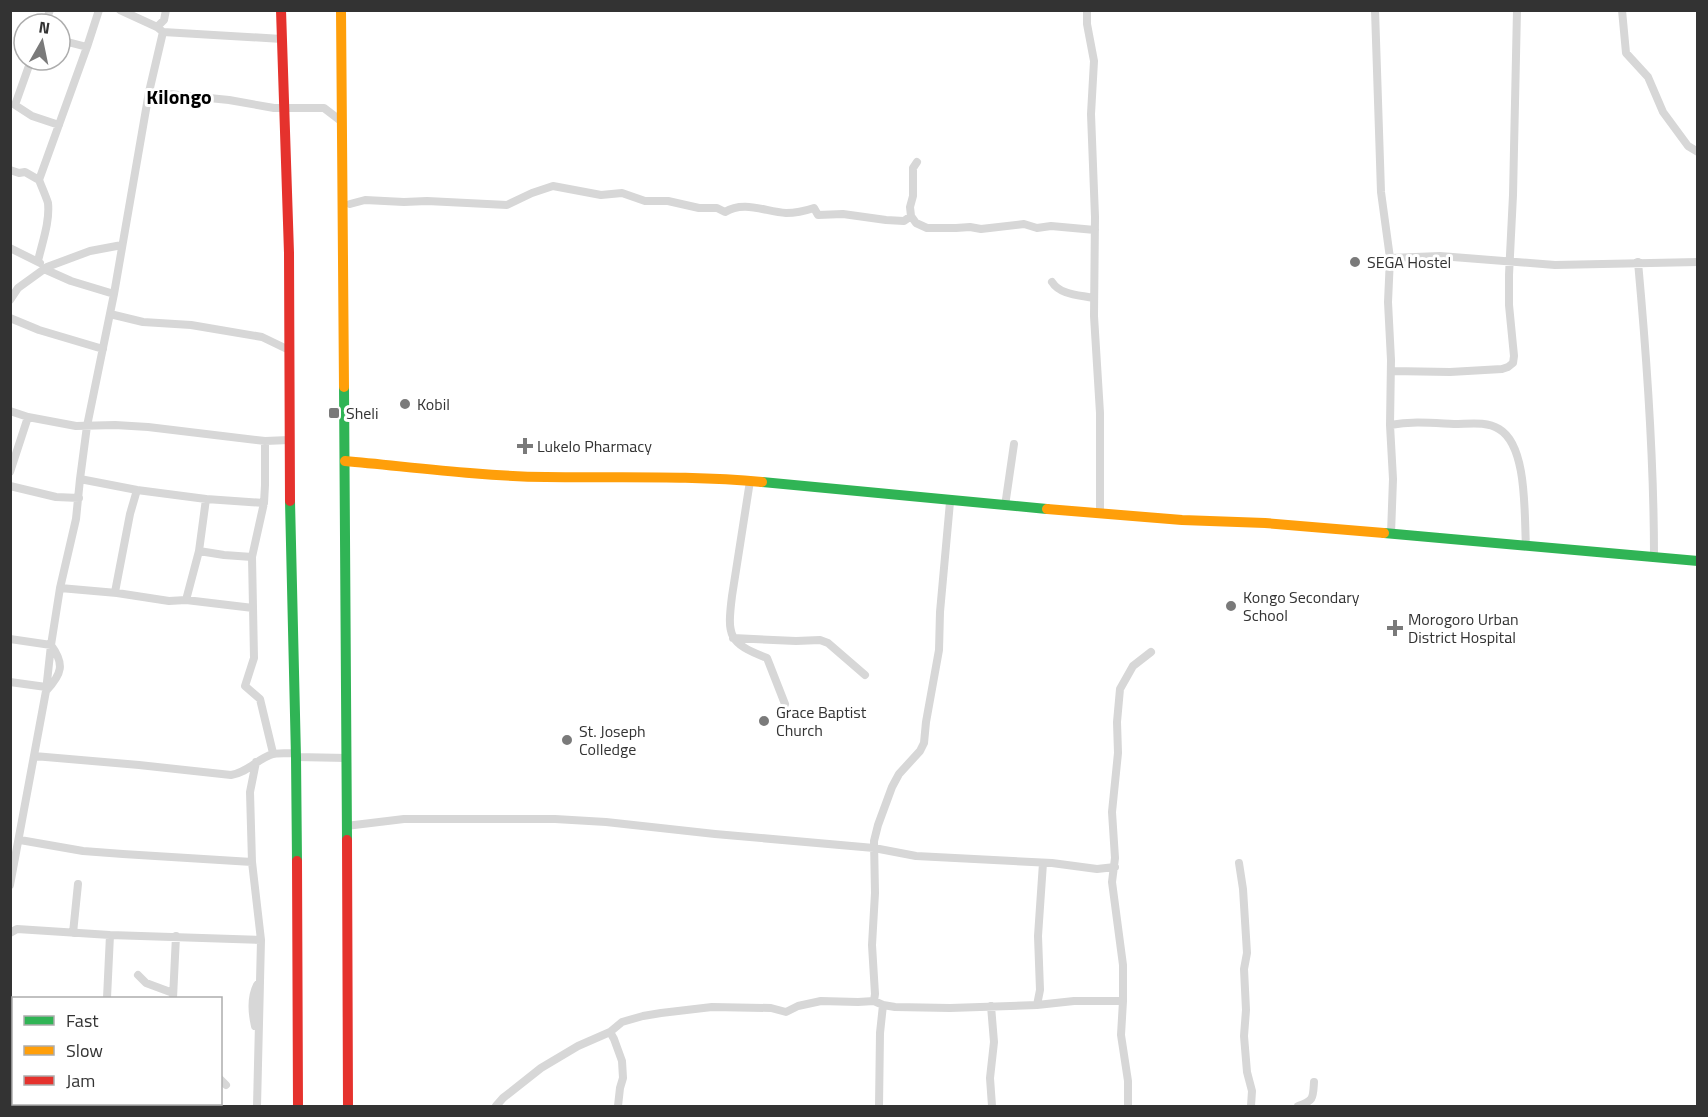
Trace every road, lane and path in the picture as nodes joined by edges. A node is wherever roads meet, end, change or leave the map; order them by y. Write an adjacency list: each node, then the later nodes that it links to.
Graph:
1 (99, 10): 13 (street)
2 (120, 10): 10 (street)
3 (166, 10): 10 (street)
4 (281, 10): 11 (main road)
5 (341, 10): 17 (main road)
6 (1087, 10): 25 (street)
7 (1375, 10): 28 (street)
8 (1516, 10): 30 (street)
9 (1622, 10): 19 (street)
10 (160, 29): 11 (street); 15 (street)
11 (282, 39): 16 (main road)
12 (72, 44): 13 (street)
13 (87, 48): 18 (street)
14 (27, 72): 18 (street)
15 (149, 92): 16 (street); 26 (street)
16 (284, 108): 17 (street); 41 (main road)
17 (341, 121): 50 (main road)
18 (59, 125): 22 (street)
19 (1698, 152)
20 (916, 162): 24 (street)
21 (10, 170): 22 (street)
22 (39, 180): 29 (street)
23 (351, 204): 24 (street)
24 (911, 216): 25 (street)
25 (1095, 230): 36 (street)
26 (122, 245): 33 (street); 35 (street)
27 (10, 248): 29 (street)
28 (1390, 258): 30 (street); 42 (street)
29 (38, 261): 33 (street)
30 (1509, 262): 31 (street); 42 (street)
31 (1638, 262): 32 (street); 66 (street)
32 (1698, 262)
33 (45, 268): 35 (street); 37 (street)
34 (1052, 282): 36 (street)
35 (114, 294): 38 (street)
36 (1093, 298): 61 (street)
37 (10, 300)
38 (110, 314): 40 (street); 41 (street)
39 (10, 318): 40 (street)
40 (103, 349): 46 (street)
41 (289, 350): 47 (main road)
42 (1391, 371): 45 (street)
43 (10, 411): 44 (street)
44 (28, 417): 46 (street); 51 (street)
45 (1390, 425): 62 (street); 63 (street)
46 (87, 426): 48 (street); 52 (street)
47 (289, 440): 48 (street); 81 (main road)
48 (265, 441): 59 (street)
49 (1014, 444): 60 (street)
50 (345, 461): 53 (main road); 83 (main road)
51 (10, 472)
52 (80, 479): 55 (street); 56 (street)
53 (750, 481): 58 (main road); 72 (street)
54 (10, 486): 56 (street)
55 (137, 490): 57 (street); 69 (street)
56 (79, 498): 68 (street)
57 (206, 499): 59 (street); 64 (street)
58 (950, 502): 60 (main road); 87 (street)
59 (264, 503): 65 (street)
60 (1005, 506): 61 (main road)
61 (1100, 513): 62 (main road)
62 (1391, 534): 63 (main road)
63 (1526, 546): 66 (main road)
64 (199, 551): 65 (street); 70 (street)
65 (252, 557): 71 (street)
66 (1654, 557): 67 (main road)
67 (1698, 561)
68 (60, 588): 69 (street); 74 (street)
69 (115, 592): 70 (street)
70 (186, 600): 71 (street)
71 (253, 608): 80 (street)
72 (733, 638): 76 (street); 79 (street)
73 (10, 639): 74 (street)
74 (51, 645): 78 (street); 78 (street)
75 (1151, 652): 91 (street)
76 (865, 675)
77 (10, 682): 78 (street)
78 (46, 689): 82 (street)
79 (785, 704)
80 (273, 753): 81 (street); 84 (street)
81 (296, 755): 83 (street); 110 (main road)
82 (34, 756): 84 (street); 86 (street)
83 (347, 758): 85 (main road)
84 (256, 762): 88 (street)
85 (346, 826): 87 (street); 111 (main road)
86 (16, 846): 88 (street); 93 (street)
87 (874, 849): 90 (street); 102 (street)
88 (252, 862): 98 (street)
89 (1239, 862): 117 (street)
90 (1042, 863): 91 (street); 105 (street)
91 (1115, 867): 103 (street)
92 (78, 884): 95 (street)
93 (10, 885)
94 (13, 930): 95 (street)
95 (73, 933): 96 (street)
96 (110, 935): 97 (street); 101 (street)
97 (176, 936): 98 (street); 100 (street)
98 (261, 940): 109 (street)
99 (138, 975): 100 (street)
100 (173, 996)
101 (107, 997)
102 (874, 1001): 104 (street); 107 (street)
103 (1123, 1001): 105 (street); 116 (street)
104 (883, 1005): 106 (street); 114 (street)
105 (1037, 1005): 106 (street)
106 (991, 1006): 115 (street)
107 (610, 1032): 112 (street); 113 (street)
108 (1314, 1082): 118 (street)
109 (256, 1107)
110 (298, 1107)
111 (348, 1107)
112 (496, 1107)
113 (618, 1107)
114 (879, 1107)
115 (992, 1107)
116 (1128, 1107)
117 (1251, 1107)
118 (1298, 1107)

